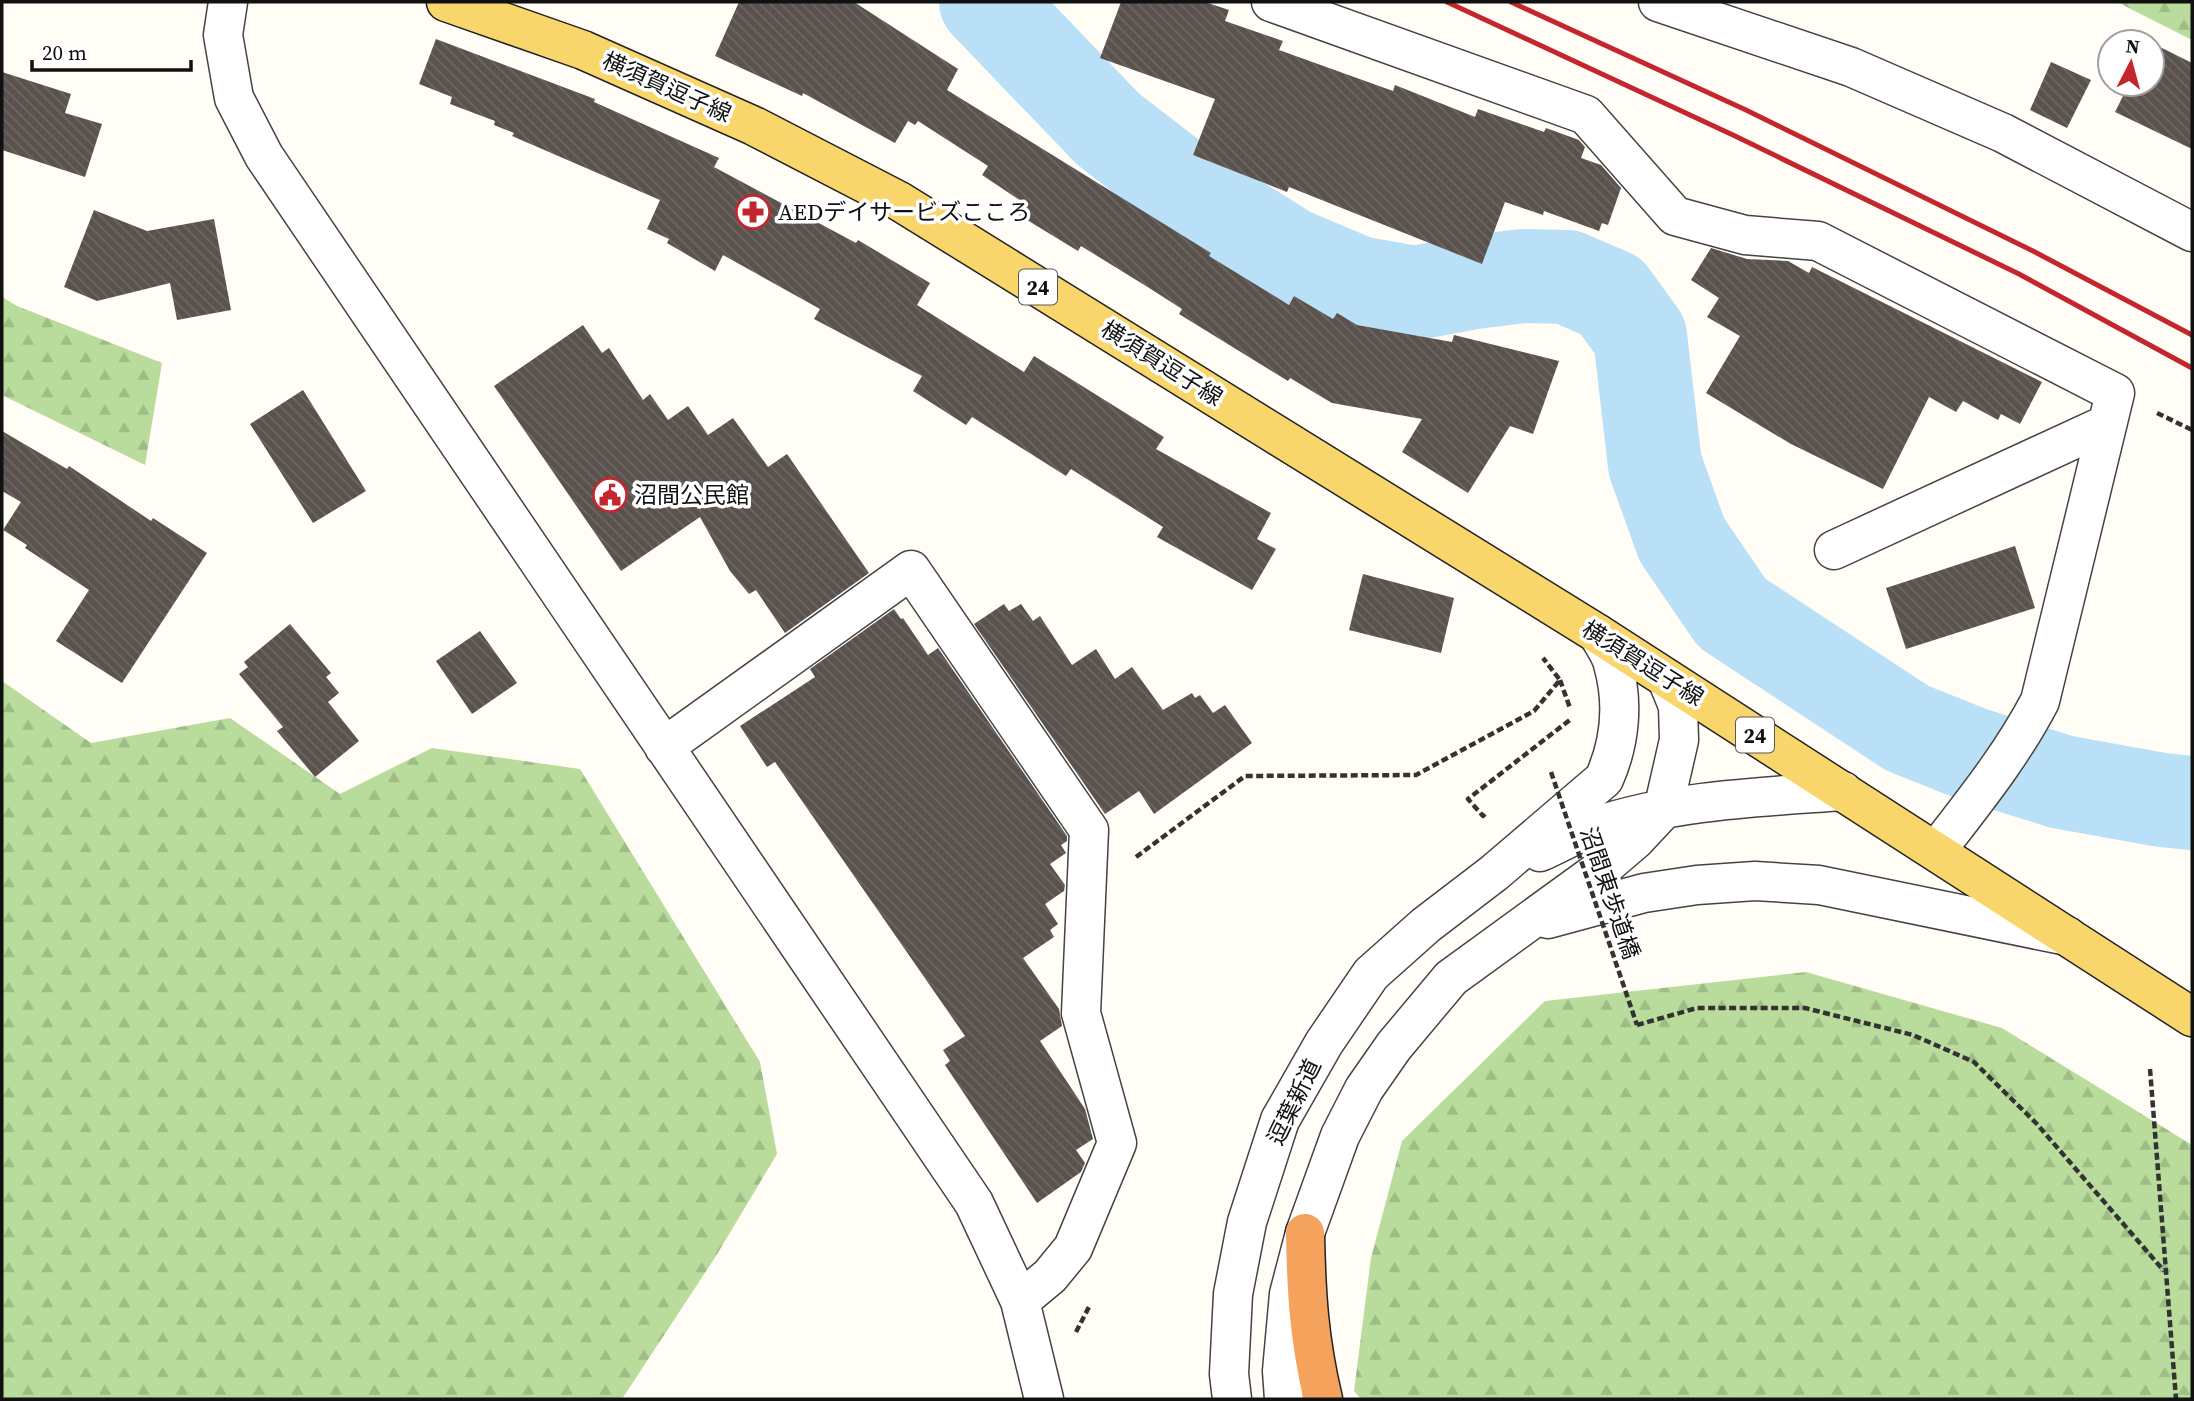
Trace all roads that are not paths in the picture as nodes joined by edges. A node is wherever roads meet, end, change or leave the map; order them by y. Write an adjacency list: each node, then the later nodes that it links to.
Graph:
1 (228, 2): 10 (street)
2 (446, 2): 8 (main road, 横須賀逗子線 / 24)
3 (1270, 2): 6 (street)
4 (1658, 2): 5 (street)
5 (2192, 232)
6 (2107, 424): 7 (street); 13 (street)
7 (1834, 550)
8 (1598, 634): 9 (main road, 横須賀逗子線 / 24); 14 (street)
9 (1667, 679): 11 (main road, 横須賀逗子線 / 24); 12 (street)
10 (664, 747): 19 (street); 19 (street)
11 (1843, 791): 12 (street); 13 (main road, 24)
12 (1662, 810): 14 (street); 15 (street)
13 (1936, 851): 16 (main road, 24)
14 (1494, 873): 21 (street, 逗葉新道)
15 (1529, 924): 16 (street); 18 (street)
16 (2069, 936): 17 (main road, 24)
17 (2192, 1017)
18 (1305, 1233): 22 (street); 23 (highway)
19 (1020, 1301): 20 (street)
20 (1045, 1399)
21 (1232, 1399)
22 (1284, 1399)
23 (1323, 1399)

